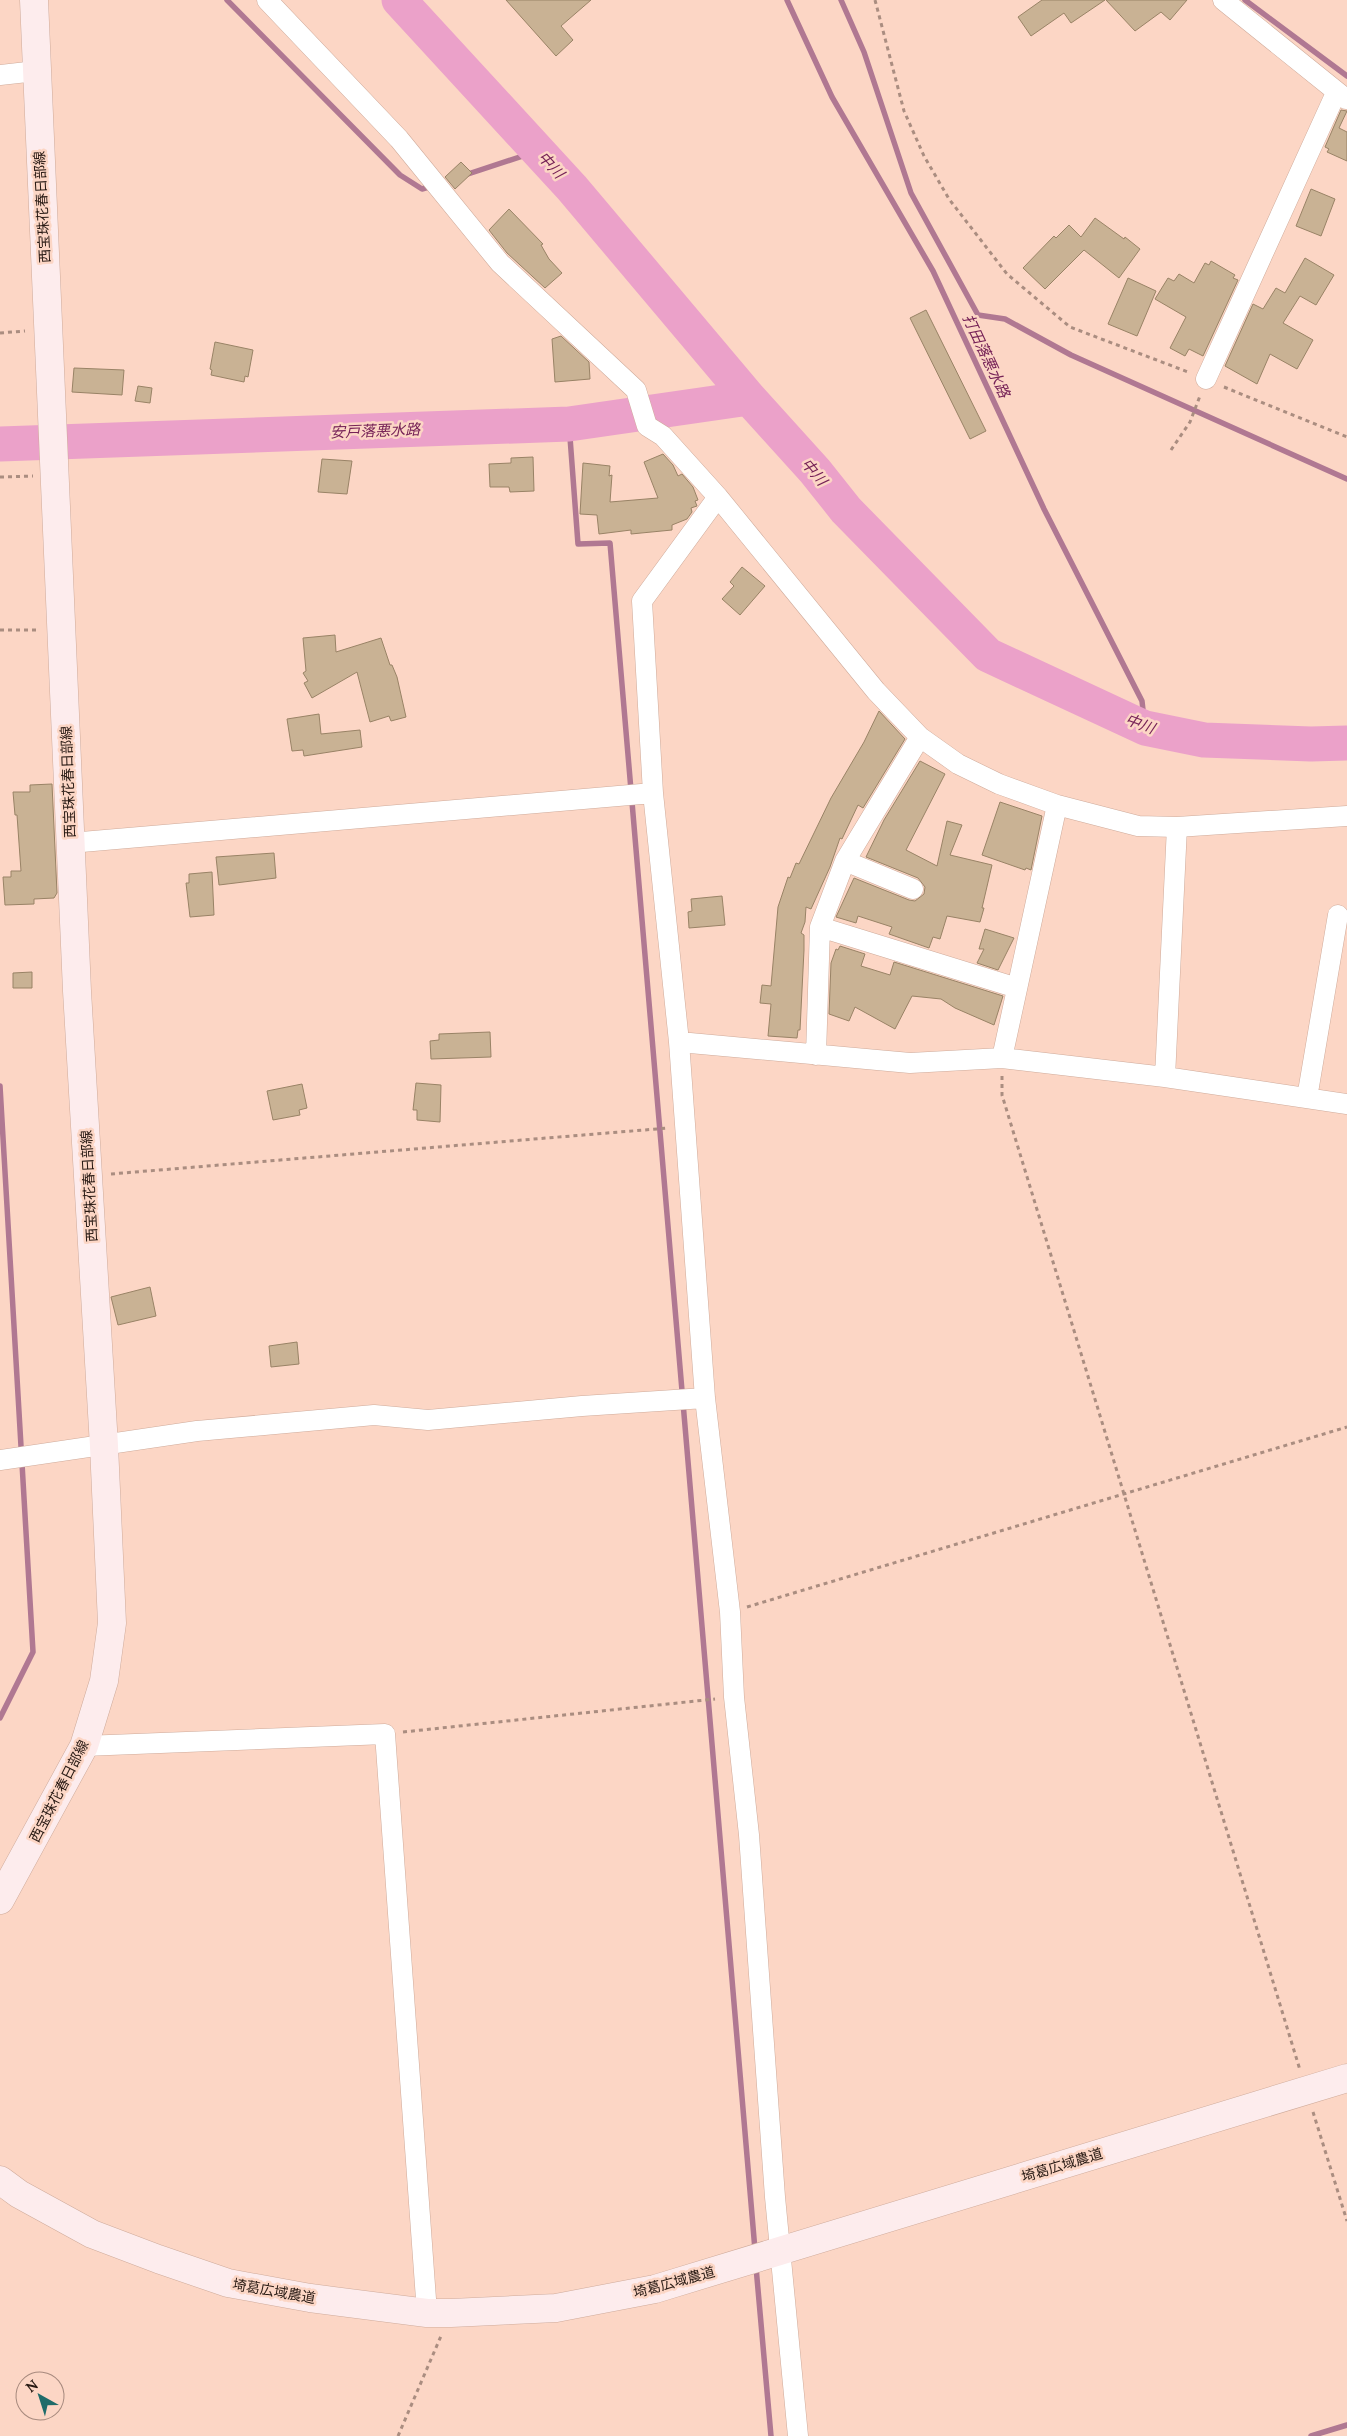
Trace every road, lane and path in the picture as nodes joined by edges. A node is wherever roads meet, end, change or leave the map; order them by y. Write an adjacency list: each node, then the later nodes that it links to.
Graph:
1 (34, 0): 5 (main road, 西宝珠花春日部線)
2 (267, 0): 13 (street)
3 (875, 0): 8 (path)
4 (1223, 0): 7 (street)
5 (36, 71): 6 (street); 11 (main road, 西宝珠花春日部線)
6 (0, 75)
7 (1342, 96): 8 (street)
8 (1206, 379): 9 (path); 10 (path)
9 (1347, 437)
10 (1171, 450)
11 (53, 475): 12 (path); 14 (main road, 西宝珠花春日部線)
12 (0, 477)
13 (718, 497): 16 (street); 17 (street)
14 (62, 629): 15 (path); 21 (main road, 西宝珠花春日部線)
15 (0, 630)
16 (920, 737): 18 (street); 22 (street)
17 (653, 793): 21 (street); 27 (street)
18 (1057, 805): 20 (street); 26 (street)
19 (1347, 816): 20 (street)
20 (1177, 827): 30 (street)
21 (70, 843): 34 (main road, 西宝珠花春日部線)
22 (845, 861): 23 (street); 25 (street)
23 (913, 890)
24 (1338, 915): 31 (street)
25 (820, 927): 26 (street); 28 (street)
26 (1017, 988): 29 (street)
27 (679, 1042): 28 (street); 33 (street)
28 (816, 1055): 29 (street)
29 (1002, 1058): 30 (street); 39 (path)
30 (1165, 1077): 31 (street)
31 (1307, 1098): 32 (street)
32 (1347, 1104)
33 (685, 1126): 34 (path); 35 (street)
34 (88, 1176): 37 (main road, 西宝珠花春日部線)
35 (705, 1398): 37 (street); 40 (street)
36 (1347, 1427): 39 (path)
37 (104, 1446): 38 (street); 43 (main road, 西宝珠花春日部線)
38 (0, 1460)
39 (1124, 1495): 40 (path); 46 (path)
40 (730, 1612): 41 (street)
41 (734, 1697): 42 (path); 49 (street)
42 (385, 1734): 43 (street); 50 (street)
43 (84, 1746): 44 (main road, 西宝珠花春日部線)
44 (0, 1900)
45 (1347, 2078): 46 (main road, 埼葛広域農道)
46 (1306, 2091): 48 (path); 49 (main road, 埼葛広域農道)
47 (0, 2180): 50 (main road, 埼葛広域農道)
48 (1347, 2221)
49 (781, 2251): 50 (main road, 埼葛広域農道); 52 (street)
50 (439, 2313): 51 (path)
51 (398, 2436)
52 (798, 2436)

